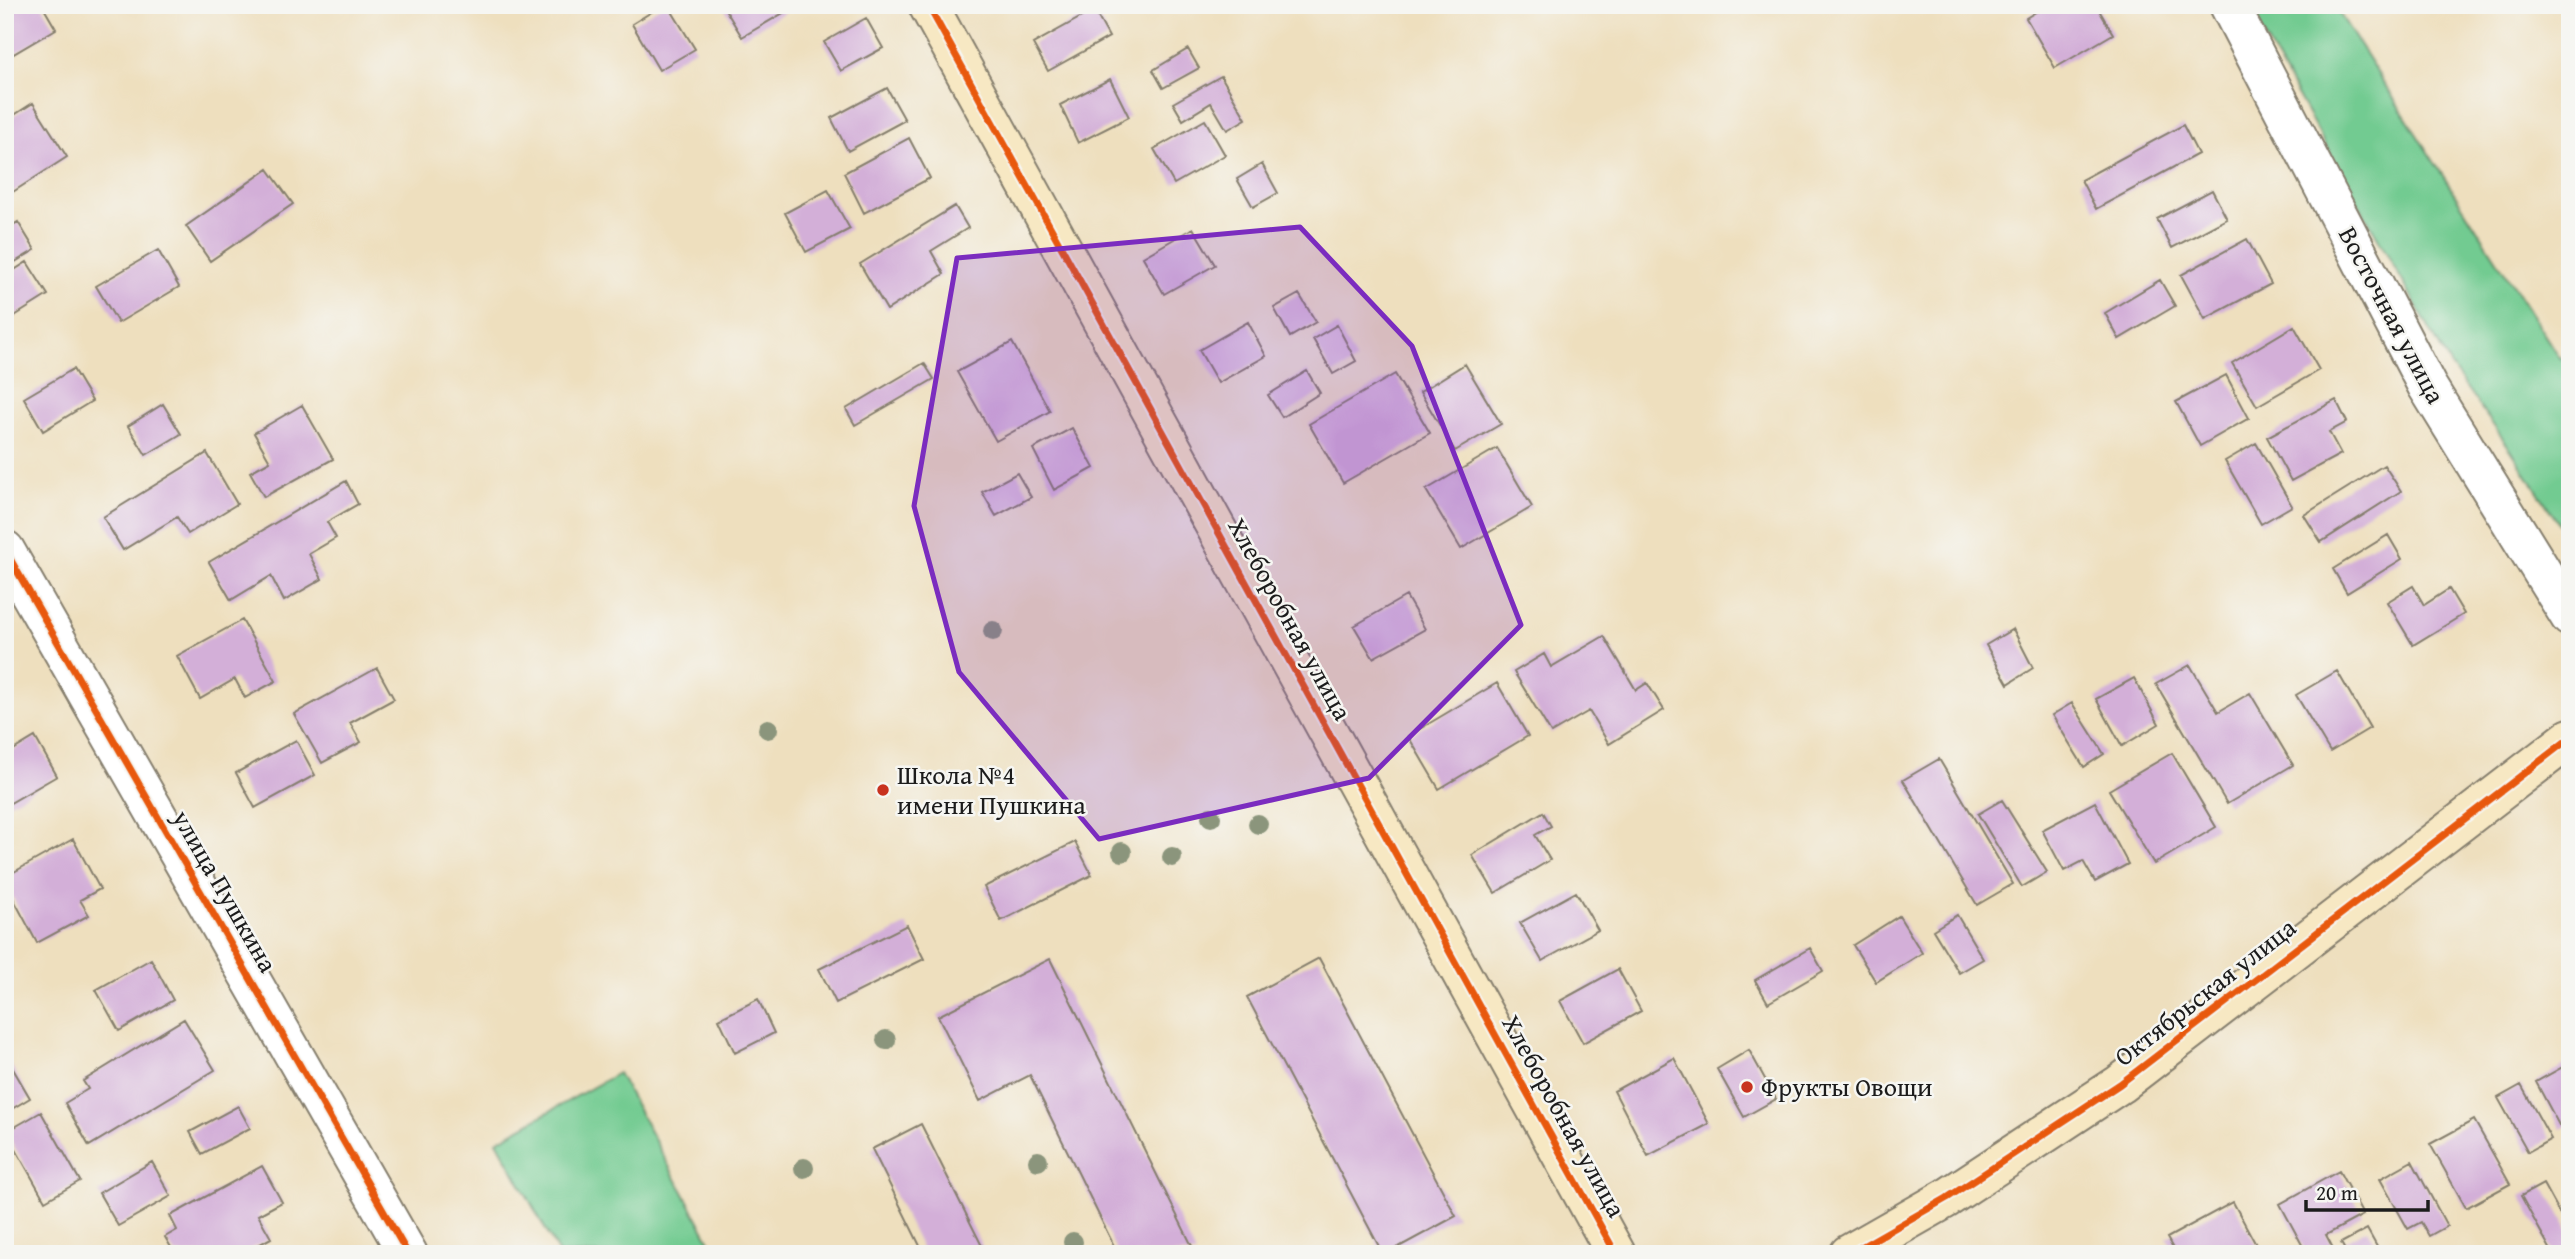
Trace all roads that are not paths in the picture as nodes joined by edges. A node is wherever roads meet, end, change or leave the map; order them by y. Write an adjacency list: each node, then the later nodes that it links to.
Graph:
1 (928, 5): 7 (street, Хлеборобная улица)
2 (2229, 5): 4 (street, Восточная улица)
3 (5, 550): 6 (street, улица Пушкина)
4 (2570, 617)
5 (2570, 738): 8 (street, Октябрьская улица)
6 (408, 1254)
7 (1616, 1254)
8 (1849, 1254)

